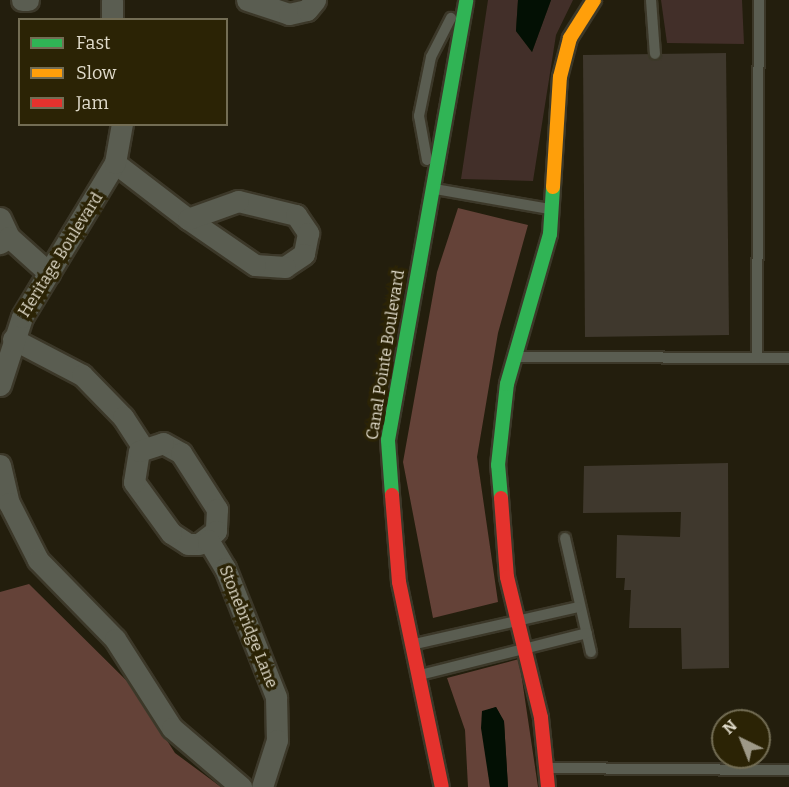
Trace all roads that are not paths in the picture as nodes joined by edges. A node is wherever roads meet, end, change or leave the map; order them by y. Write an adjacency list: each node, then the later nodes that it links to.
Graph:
1 (22, 0): 2 (street)
2 (28, 0)
3 (112, 0): 11 (street)
4 (248, 0): 5 (street)
5 (315, 0)
6 (461, 0): 15 (lane)
7 (466, 0): 15 (street, Canal Pointe Boulevard)
8 (594, 0): 16 (street)
9 (651, 0): 12 (lane)
10 (759, 0): 22 (lane)
11 (112, 18)
12 (655, 54)
13 (123, 126): 14 (street, Heritage Boulevard)
14 (115, 163): 17 (street); 19 (street, Heritage Boulevard)
15 (433, 188): 16 (lane); 33 (street, Canal Pointe Boulevard)
16 (553, 210): 21 (street)
17 (188, 219): 17 (street)
18 (3, 233): 19 (street)
19 (50, 273): 20 (street, Heritage Boulevard)
20 (13, 339): 24 (street, Heritage Boulevard); 25 (street)
21 (514, 357): 22 (lane); 31 (street)
22 (758, 358): 23 (lane)
23 (789, 358)
24 (0, 385)
25 (143, 448): 29 (street); 29 (street)
26 (0, 465): 27 (street)
27 (5, 503): 39 (street)
28 (565, 538): 30 (lane)
29 (208, 540): 40 (street, Stonebridge Lane)
30 (578, 607): 31 (lane); 32 (lane)
31 (515, 621): 33 (lane); 34 (street)
32 (586, 633): 34 (lane); 35 (lane)
33 (413, 644): 36 (street, Canal Pointe Boulevard)
34 (524, 650): 36 (lane); 37 (street)
35 (591, 652)
36 (420, 675): 41 (street, Canal Pointe Boulevard)
37 (548, 768): 38 (lane); 42 (street)
38 (789, 770)
39 (241, 787)
40 (262, 787)
41 (442, 787)
42 (548, 787)

